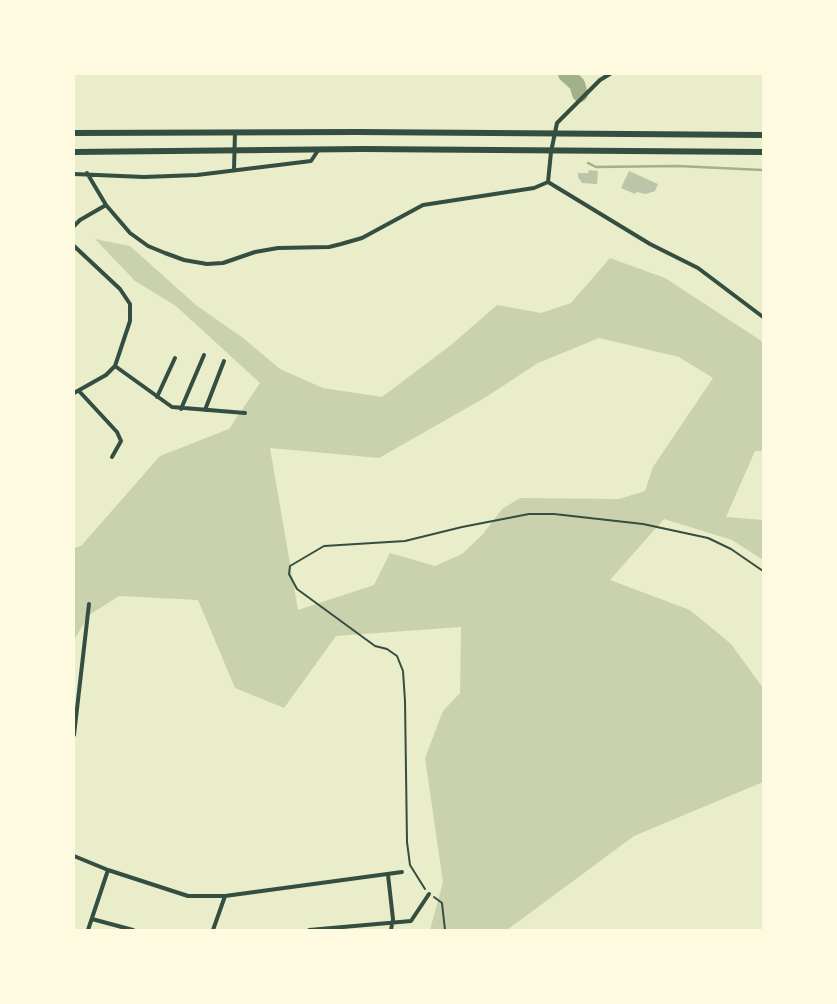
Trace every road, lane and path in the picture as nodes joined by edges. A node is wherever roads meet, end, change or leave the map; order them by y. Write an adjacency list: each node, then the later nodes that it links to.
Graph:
1 (610, 74): 4 (street)
2 (235, 132): 3 (highway); 4 (highway); 6 (street)
3 (74, 133)
4 (554, 135): 5 (highway); 9 (street)
5 (763, 135)
6 (235, 149): 7 (highway); 8 (highway); 11 (street)
7 (319, 149): 9 (highway); 11 (street)
8 (74, 152)
9 (551, 152): 10 (highway); 14 (street)
10 (763, 152)
11 (234, 170): 12 (street)
12 (87, 173): 13 (street); 15 (street)
13 (74, 174)
14 (548, 182): 15 (street); 18 (street)
15 (106, 205): 16 (street)
16 (74, 226)
17 (74, 246): 22 (street)
18 (763, 317)
19 (204, 355): 26 (street)
20 (175, 358): 25 (street)
21 (224, 361): 27 (street)
22 (115, 366): 23 (street); 25 (street)
23 (79, 390): 24 (street); 29 (street)
24 (74, 393)
25 (157, 397): 26 (street)
26 (181, 409): 27 (street)
27 (205, 410): 28 (street)
28 (245, 413)
29 (112, 457)
30 (763, 571): 37 (path)
31 (89, 604): 32 (street)
32 (74, 735)
33 (74, 856): 34 (street)
34 (108, 870): 38 (street); 39 (street)
35 (402, 872): 36 (street)
36 (388, 875): 38 (street); 40 (street)
37 (430, 894): 40 (street); 47 (path)
38 (224, 896): 44 (street)
39 (92, 918): 42 (street); 43 (street)
40 (392, 922): 41 (street); 46 (street)
41 (346, 929): 45 (street)
42 (88, 930)
43 (133, 930)
44 (213, 930)
45 (309, 930)
46 (392, 930)
47 (445, 930)

